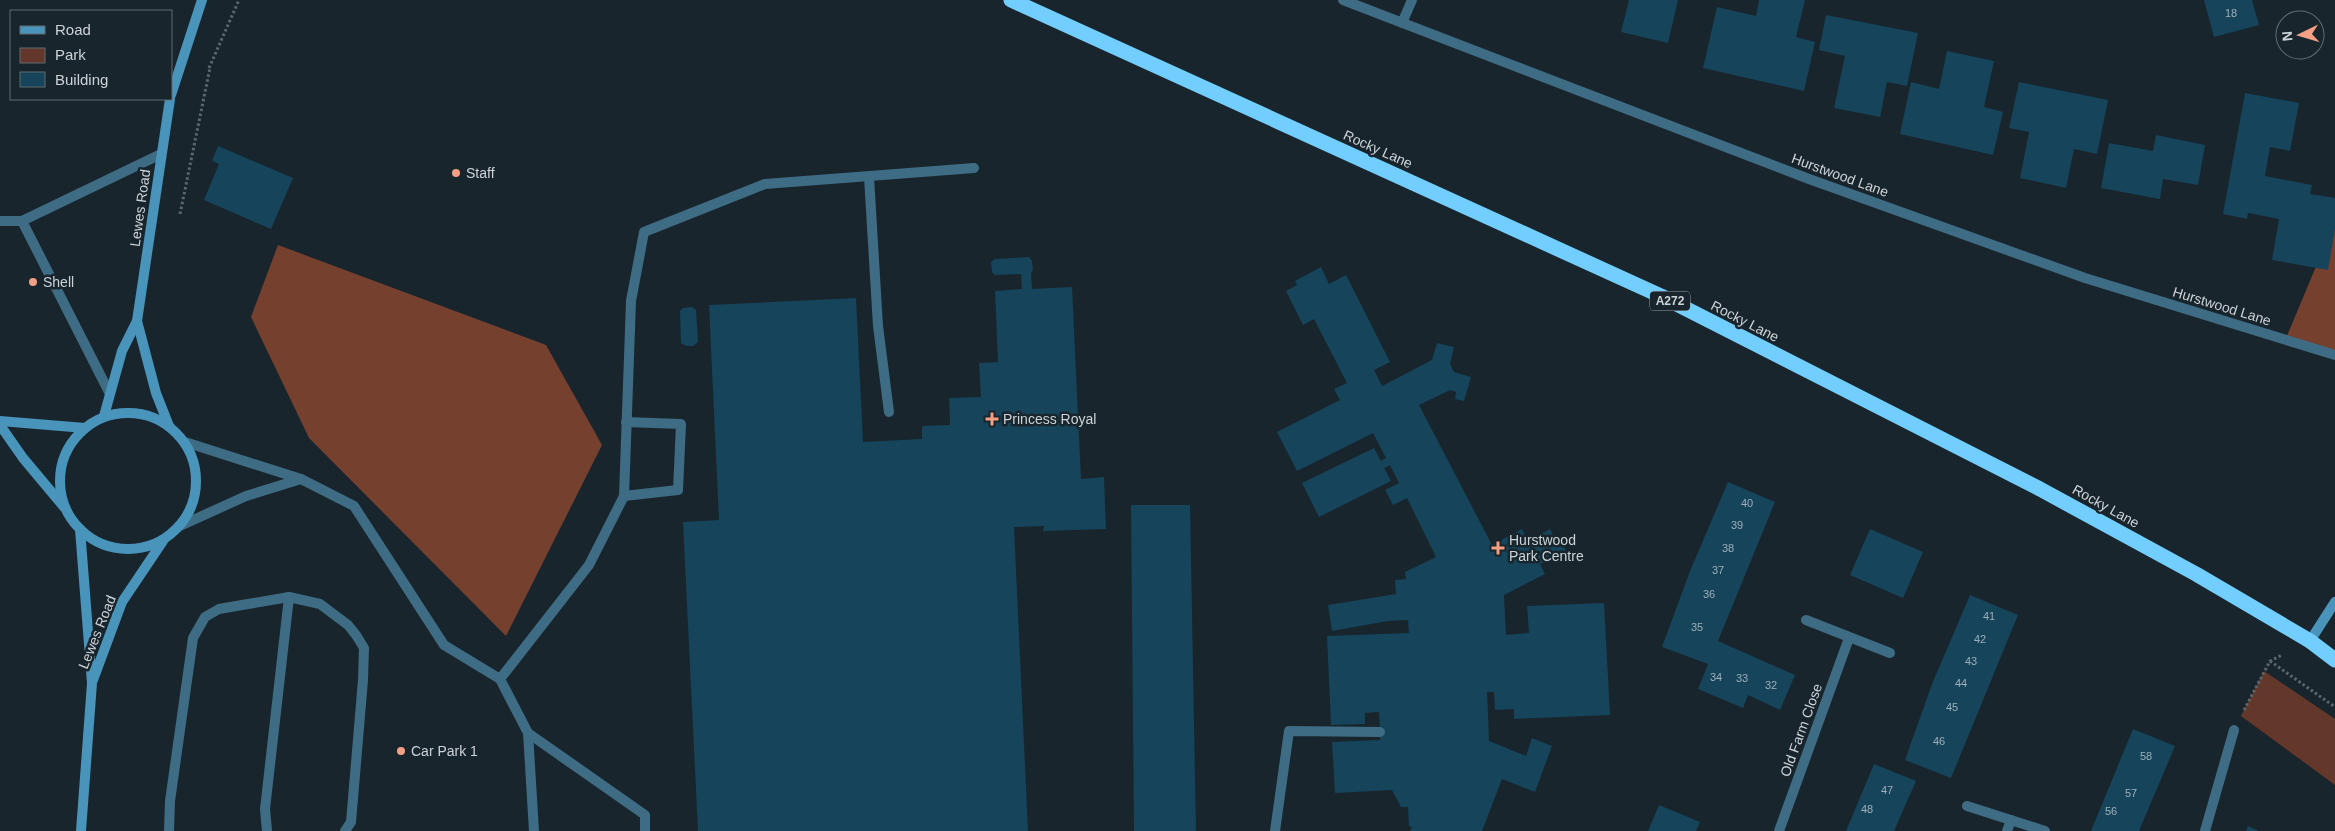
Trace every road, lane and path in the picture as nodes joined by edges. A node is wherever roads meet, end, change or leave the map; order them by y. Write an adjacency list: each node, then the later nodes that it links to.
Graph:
1 (202, 0): 7 (main road)
2 (1011, 0): 36 (highway, Rocky Lane / A272)
3 (1343, 0): 5 (street, Hurstwood Lane)
4 (1412, 0): 5 (street)
5 (1402, 23): 16 (street, Hurstwood Lane)
6 (210, 68): 14 (path)
7 (172, 92)
8 (170, 100): 9 (main road, Lewes Road)
9 (161, 154): 13 (street); 15 (main road, Lewes Road)
10 (974, 168): 11 (street)
11 (869, 177): 18 (street); 21 (street)
12 (0, 221): 13 (street)
13 (22, 221): 17 (street)
14 (178, 222)
15 (138, 321): 17 (main road); 23 (main road)
16 (2335, 355)
17 (110, 394): 19 (main road)
18 (889, 412)
19 (104, 416): 23 (main road); 24 (main road)
20 (0, 420): 24 (main road)
21 (626, 422): 27 (street); 27 (street)
22 (0, 425): 28 (main road)
23 (169, 426): 25 (main road)
24 (85, 428): 28 (main road)
25 (185, 442): 26 (street); 29 (main road)
26 (302, 479): 29 (street); 40 (street)
27 (624, 496): 40 (street)
28 (66, 510): 30 (main road)
29 (180, 526): 31 (main road)
30 (80, 529): 31 (main road); 41 (main road, Lewes Road)
31 (163, 540): 41 (main road, Lewes Road)
32 (289, 597): 49 (street); 50 (street); 51 (street)
33 (2335, 602): 36 (main road)
34 (1806, 620): 35 (street)
35 (1849, 638): 37 (street); 55 (street, Old Farm Close)
36 (2310, 641): 38 (highway, Rocky Lane / A272); 39 (path)
37 (1890, 653)
38 (2335, 660)
39 (2270, 661): 42 (path); 43 (path)
40 (500, 679): 45 (street)
41 (92, 683): 48 (main road, Lewes Road)
42 (2335, 707)
43 (2234, 730): 58 (street)
44 (1380, 732): 54 (street)
45 (528, 733): 52 (street); 53 (street)
46 (1967, 806): 47 (street)
47 (2011, 820): 56 (street); 57 (street)
48 (81, 831)
49 (169, 831)
50 (267, 831)
51 (345, 831)
52 (534, 831)
53 (645, 831)
54 (1275, 831)
55 (1779, 831)
56 (2007, 831)
57 (2045, 831)
58 (2205, 831)

